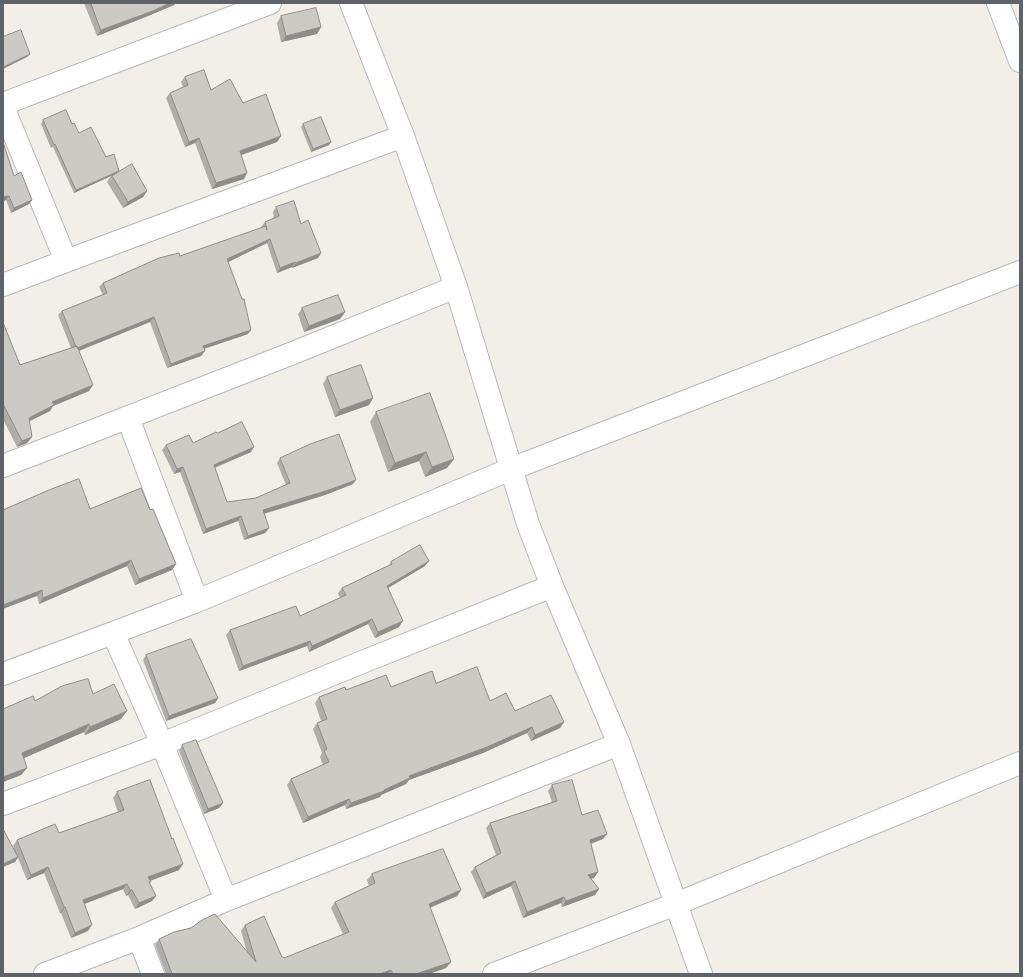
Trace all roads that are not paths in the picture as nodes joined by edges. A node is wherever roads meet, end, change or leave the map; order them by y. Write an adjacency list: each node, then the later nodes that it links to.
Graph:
1 (270, 3): 5 (street)
2 (351, 3): 7 (street)
3 (998, 3): 4 (street)
4 (1020, 61)
5 (3, 104)
6 (3, 107): 8 (street)
7 (403, 136): 8 (street); 11 (street)
8 (66, 261): 10 (street)
9 (1020, 272): 14 (street)
10 (3, 285)
11 (456, 287): 12 (street); 14 (street)
12 (128, 418): 13 (street); 16 (street)
13 (3, 466)
14 (511, 469): 15 (street); 16 (street)
15 (552, 586): 19 (street); 20 (street)
16 (197, 601): 17 (street)
17 (113, 633): 18 (street); 19 (street)
18 (3, 674)
19 (162, 744): 22 (street); 23 (street)
20 (620, 744): 23 (street); 24 (street)
21 (1020, 763): 24 (street)
22 (3, 804)
23 (226, 900): 25 (street)
24 (676, 904): 28 (street); 29 (street)
25 (139, 938): 26 (street); 27 (street)
26 (45, 974)
27 (153, 974)
28 (494, 974)
29 (701, 974)

